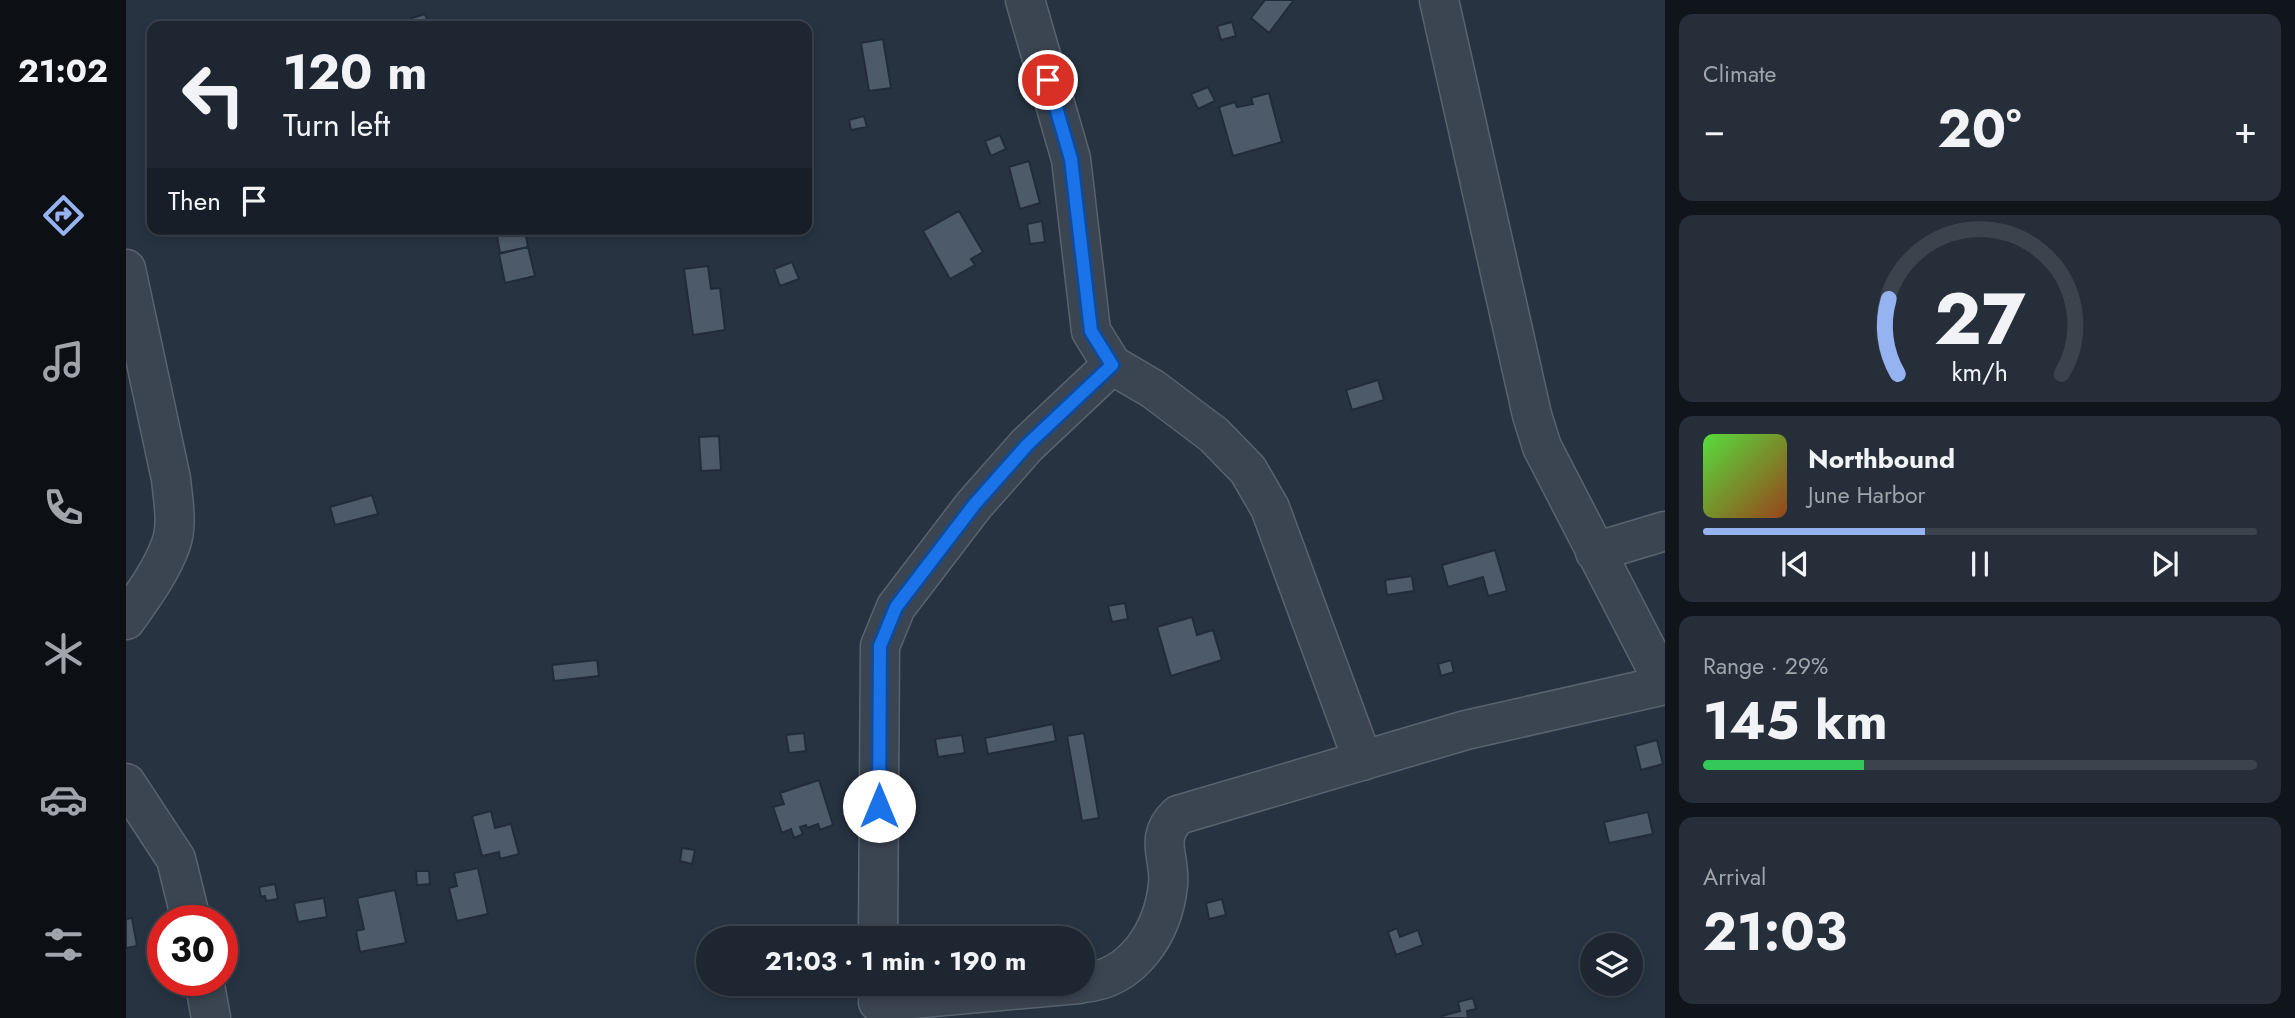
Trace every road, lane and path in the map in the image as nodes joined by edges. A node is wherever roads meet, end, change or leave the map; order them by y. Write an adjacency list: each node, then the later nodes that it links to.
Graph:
1 (1025, 0): 4 (street)
2 (1439, 0): 6 (street)
3 (126, 269): 7 (street)
4 (1112, 365): 9 (street); 12 (street)
5 (1665, 531): 6 (street)
6 (1595, 552): 8 (street)
7 (127, 618)
8 (1665, 685): 9 (street)
9 (1363, 761): 13 (street)
10 (126, 783): 11 (street)
11 (187, 905)
12 (878, 926)
13 (1095, 982)
14 (207, 996): 17 (street)
15 (934, 996): 16 (street)
16 (878, 1001)
17 (211, 1018)

